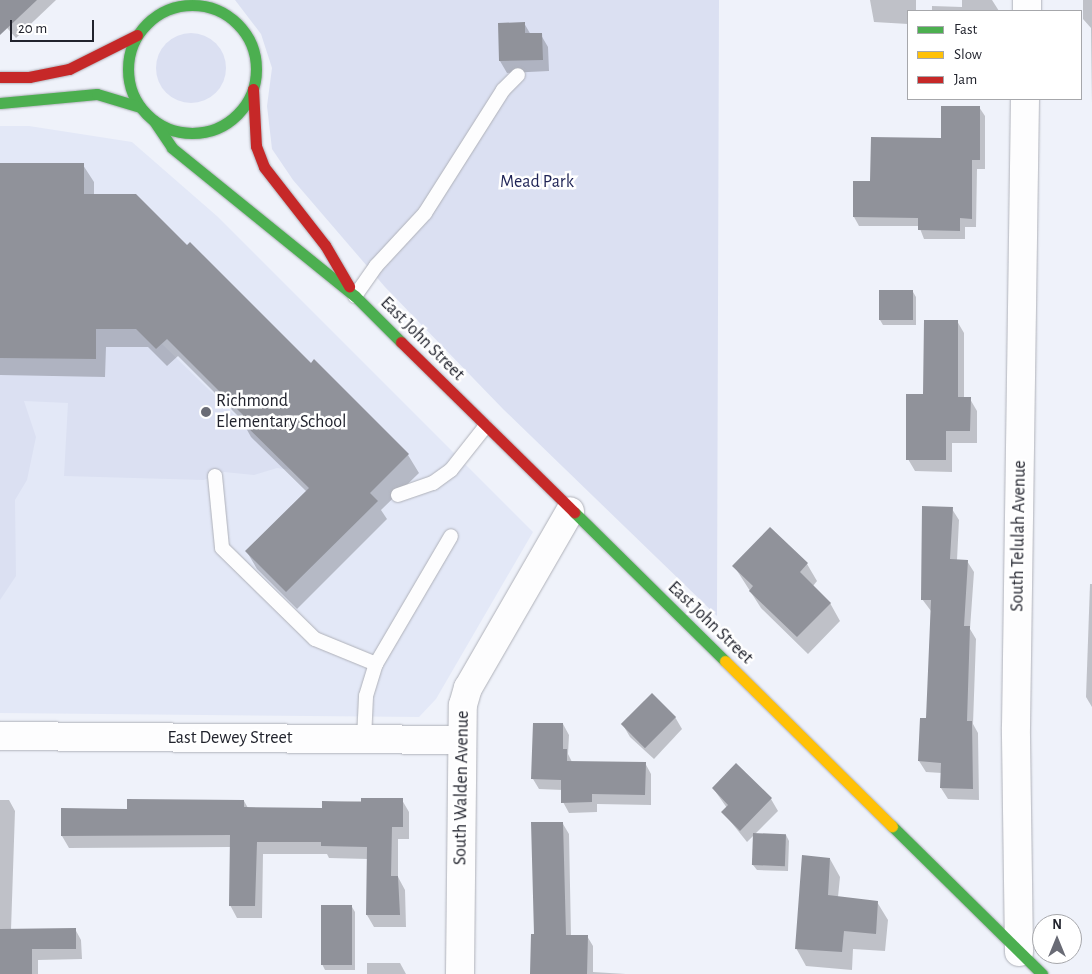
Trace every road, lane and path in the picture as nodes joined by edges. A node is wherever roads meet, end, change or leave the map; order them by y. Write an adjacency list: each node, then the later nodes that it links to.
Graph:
1 (216, 0): 3 (street)
2 (141, 10): 4 (street)
3 (231, 17): 4 (street); 7 (street)
4 (139, 32): 6 (street); 10 (street)
5 (518, 76): 12 (lane)
6 (0, 77)
7 (253, 89): 11 (street); 12 (street, East John Street)
8 (1025, 100): 22 (street, South Telulah Avenue)
9 (0, 103): 10 (street)
10 (140, 107): 11 (street)
11 (154, 121): 12 (street, East John Street)
12 (355, 296): 13 (street, East John Street)
13 (485, 427): 15 (lane); 16 (street, East John Street)
14 (215, 476): 18 (lane)
15 (398, 495)
16 (570, 511): 21 (street, South Walden Avenue); 22 (street, East John Street)
17 (451, 536): 18 (lane)
18 (376, 664): 20 (lane)
19 (0, 736): 20 (street, East Dewey Street)
20 (364, 739): 21 (street, East Dewey Street)
21 (461, 740): 23 (street, South Walden Avenue)
22 (1019, 959): 24 (street, East John Street)
23 (460, 974)
24 (1042, 974)

